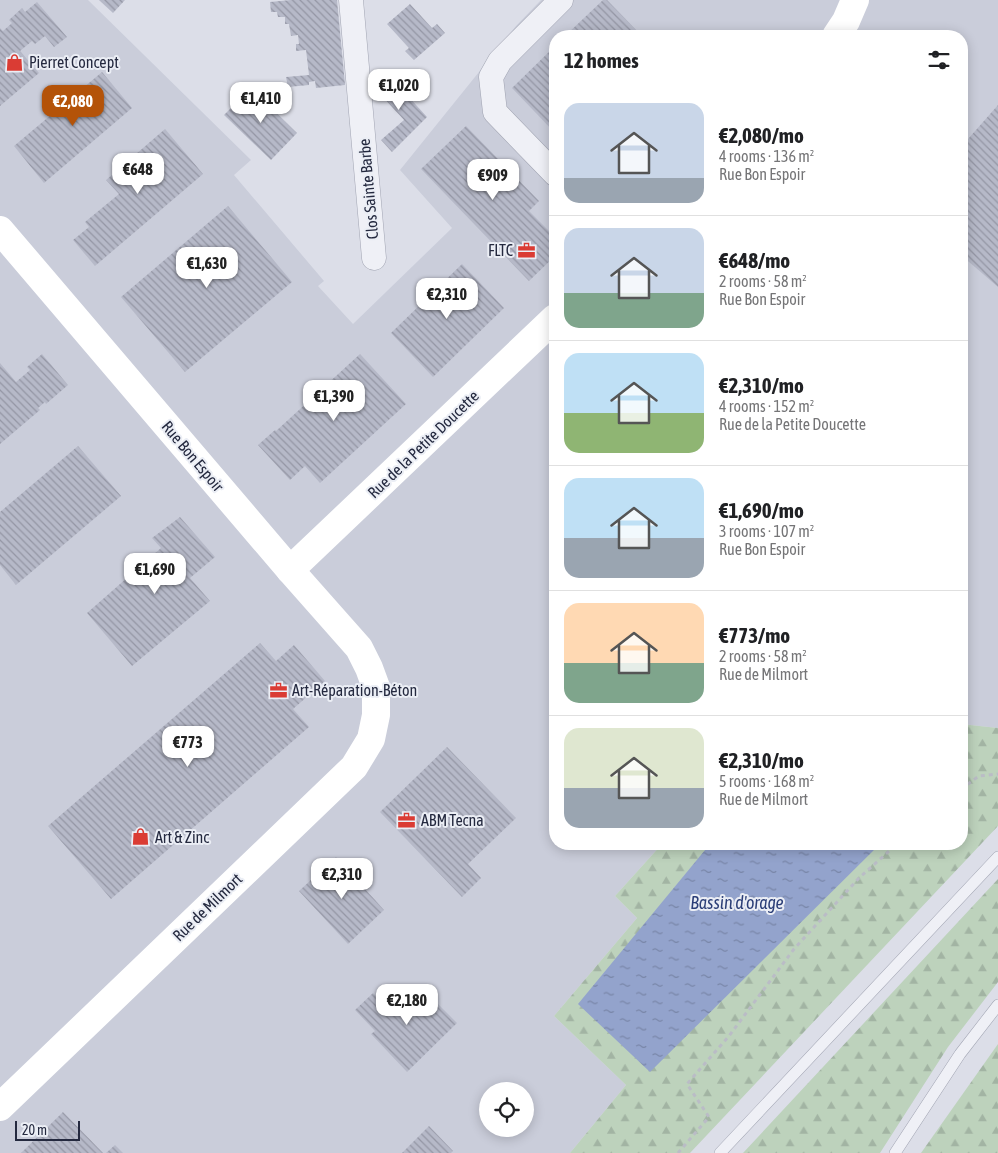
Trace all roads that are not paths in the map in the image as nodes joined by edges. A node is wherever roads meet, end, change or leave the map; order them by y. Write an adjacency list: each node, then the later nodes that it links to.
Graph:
1 (351, 0): 7 (street, Clos Sainte Barbe)
2 (561, 0): 5 (street)
3 (855, 0): 4 (street)
4 (840, 30)
5 (549, 168)
6 (0, 230): 9 (street, Rue Bon Espoir)
7 (374, 258)
8 (549, 324): 9 (street, Rue de la Petite Doucette)
9 (290, 570): 10 (street, Rue Bon Espoir)
10 (376, 687): 13 (street, Rue de Milmort)
11 (998, 857): 14 (lane)
12 (998, 1005): 15 (lane)
13 (0, 1107)
14 (720, 1153)
15 (895, 1153)

